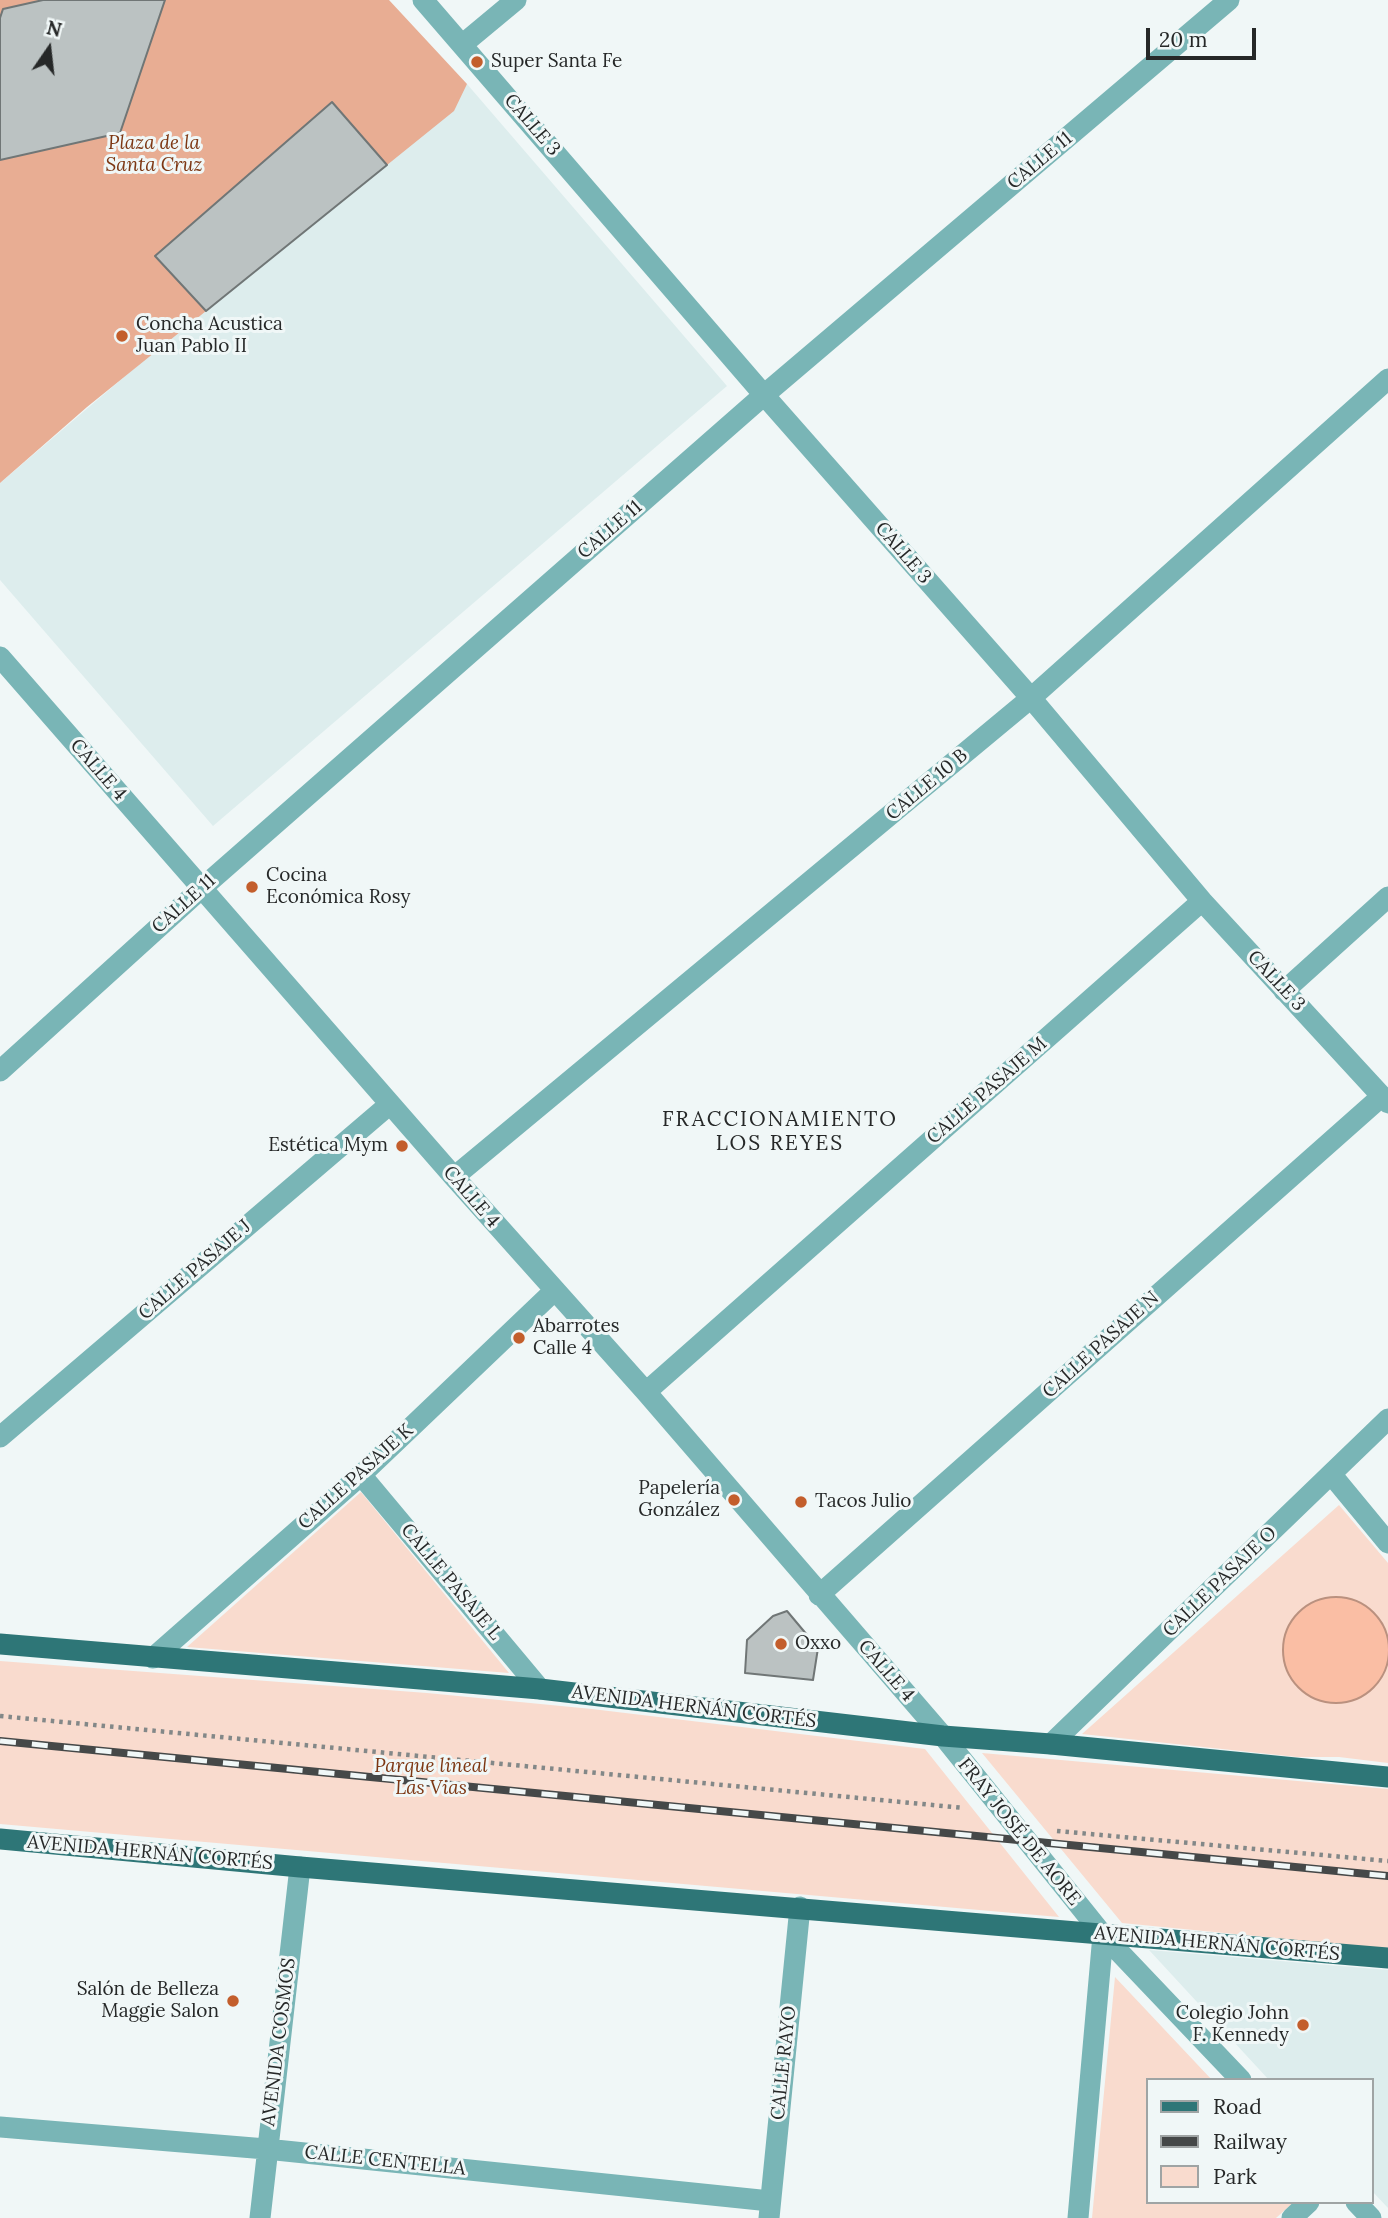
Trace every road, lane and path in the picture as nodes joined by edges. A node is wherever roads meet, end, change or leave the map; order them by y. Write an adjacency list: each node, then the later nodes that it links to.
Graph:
1 (423, 0): 4 (street, CALLE 3)
2 (516, 0): 4 (street)
3 (1229, 0): 6 (street, CALLE 11)
4 (463, 44): 6 (street, CALLE 3)
5 (1388, 379): 8 (street, CALLE 10 B)
6 (764, 395): 8 (street, CALLE 3); 9 (street, CALLE 11)
7 (0, 657): 9 (street, CALLE 4)
8 (1031, 698): 11 (street, CALLE 3); 16 (street, CALLE 10 B)
9 (202, 888): 13 (street, CALLE 11); 15 (street, CALLE 4)
10 (1388, 897): 12 (street)
11 (1202, 901): 12 (street, CALLE 3); 18 (street, CALLE PASAJE M)
12 (1284, 991): 14 (street, CALLE 3)
13 (0, 1071)
14 (1385, 1099): 24 (street, CALLE PASAJE N)
15 (390, 1104): 16 (street, CALLE 4); 20 (street, CALLE PASAJE J)
16 (454, 1177): 17 (street, CALLE 4)
17 (554, 1291): 18 (street, CALLE 4); 22 (street, CALLE PASAJE K)
18 (646, 1392): 24 (street, CALLE 4)
19 (1388, 1419): 21 (street, CALLE PASAJE O)
20 (0, 1437)
21 (1331, 1474): 23 (street); 30 (street, CALLE PASAJE O)
22 (361, 1475): 26 (street, CALLE PASAJE K); 27 (street, CALLE PASAJE L)
23 (1388, 1542)
24 (819, 1595): 29 (street, CALLE 4)
25 (0, 1644): 26 (main road, AVENIDA HERNÁN CORTÉS)
26 (153, 1658): 27 (main road, AVENIDA HERNÁN CORTÉS)
27 (540, 1689): 29 (main road, AVENIDA HERNÁN CORTÉS)
28 (0, 1716): 32 (path)
29 (943, 1736): 30 (main road, AVENIDA HERNÁN CORTÉS); 32 (street, FRAY JOSÉ DE AORE)
30 (1051, 1744): 31 (main road, AVENIDA HERNÁN CORTÉS)
31 (1388, 1777)
32 (1008, 1819): 38 (street, FRAY JOSÉ DE AORE)
33 (1057, 1830): 35 (path)
34 (0, 1839): 36 (main road, AVENIDA HERNÁN CORTÉS)
35 (1388, 1861)
36 (300, 1867): 37 (main road, AVENIDA HERNÁN CORTÉS); 42 (street, AVENIDA COSMOS)
37 (800, 1908): 38 (main road, AVENIDA HERNÁN CORTÉS); 45 (street, CALLE RAYO)
38 (1103, 1935): 39 (main road, AVENIDA HERNÁN CORTÉS); 40 (street, FRAY JOSÉ DE AORE); 47 (street)
39 (1388, 1958)
40 (1239, 2078)
41 (0, 2127): 42 (street, CALLE CENTELLA)
42 (266, 2149): 45 (street, CALLE CENTELLA); 46 (street, AVENIDA COSMOS)
43 (1307, 2204): 48 (street)
44 (1358, 2204): 49 (street)
45 (769, 2209)
46 (260, 2218)
47 (1078, 2218)
48 (1292, 2218)
49 (1371, 2218)

